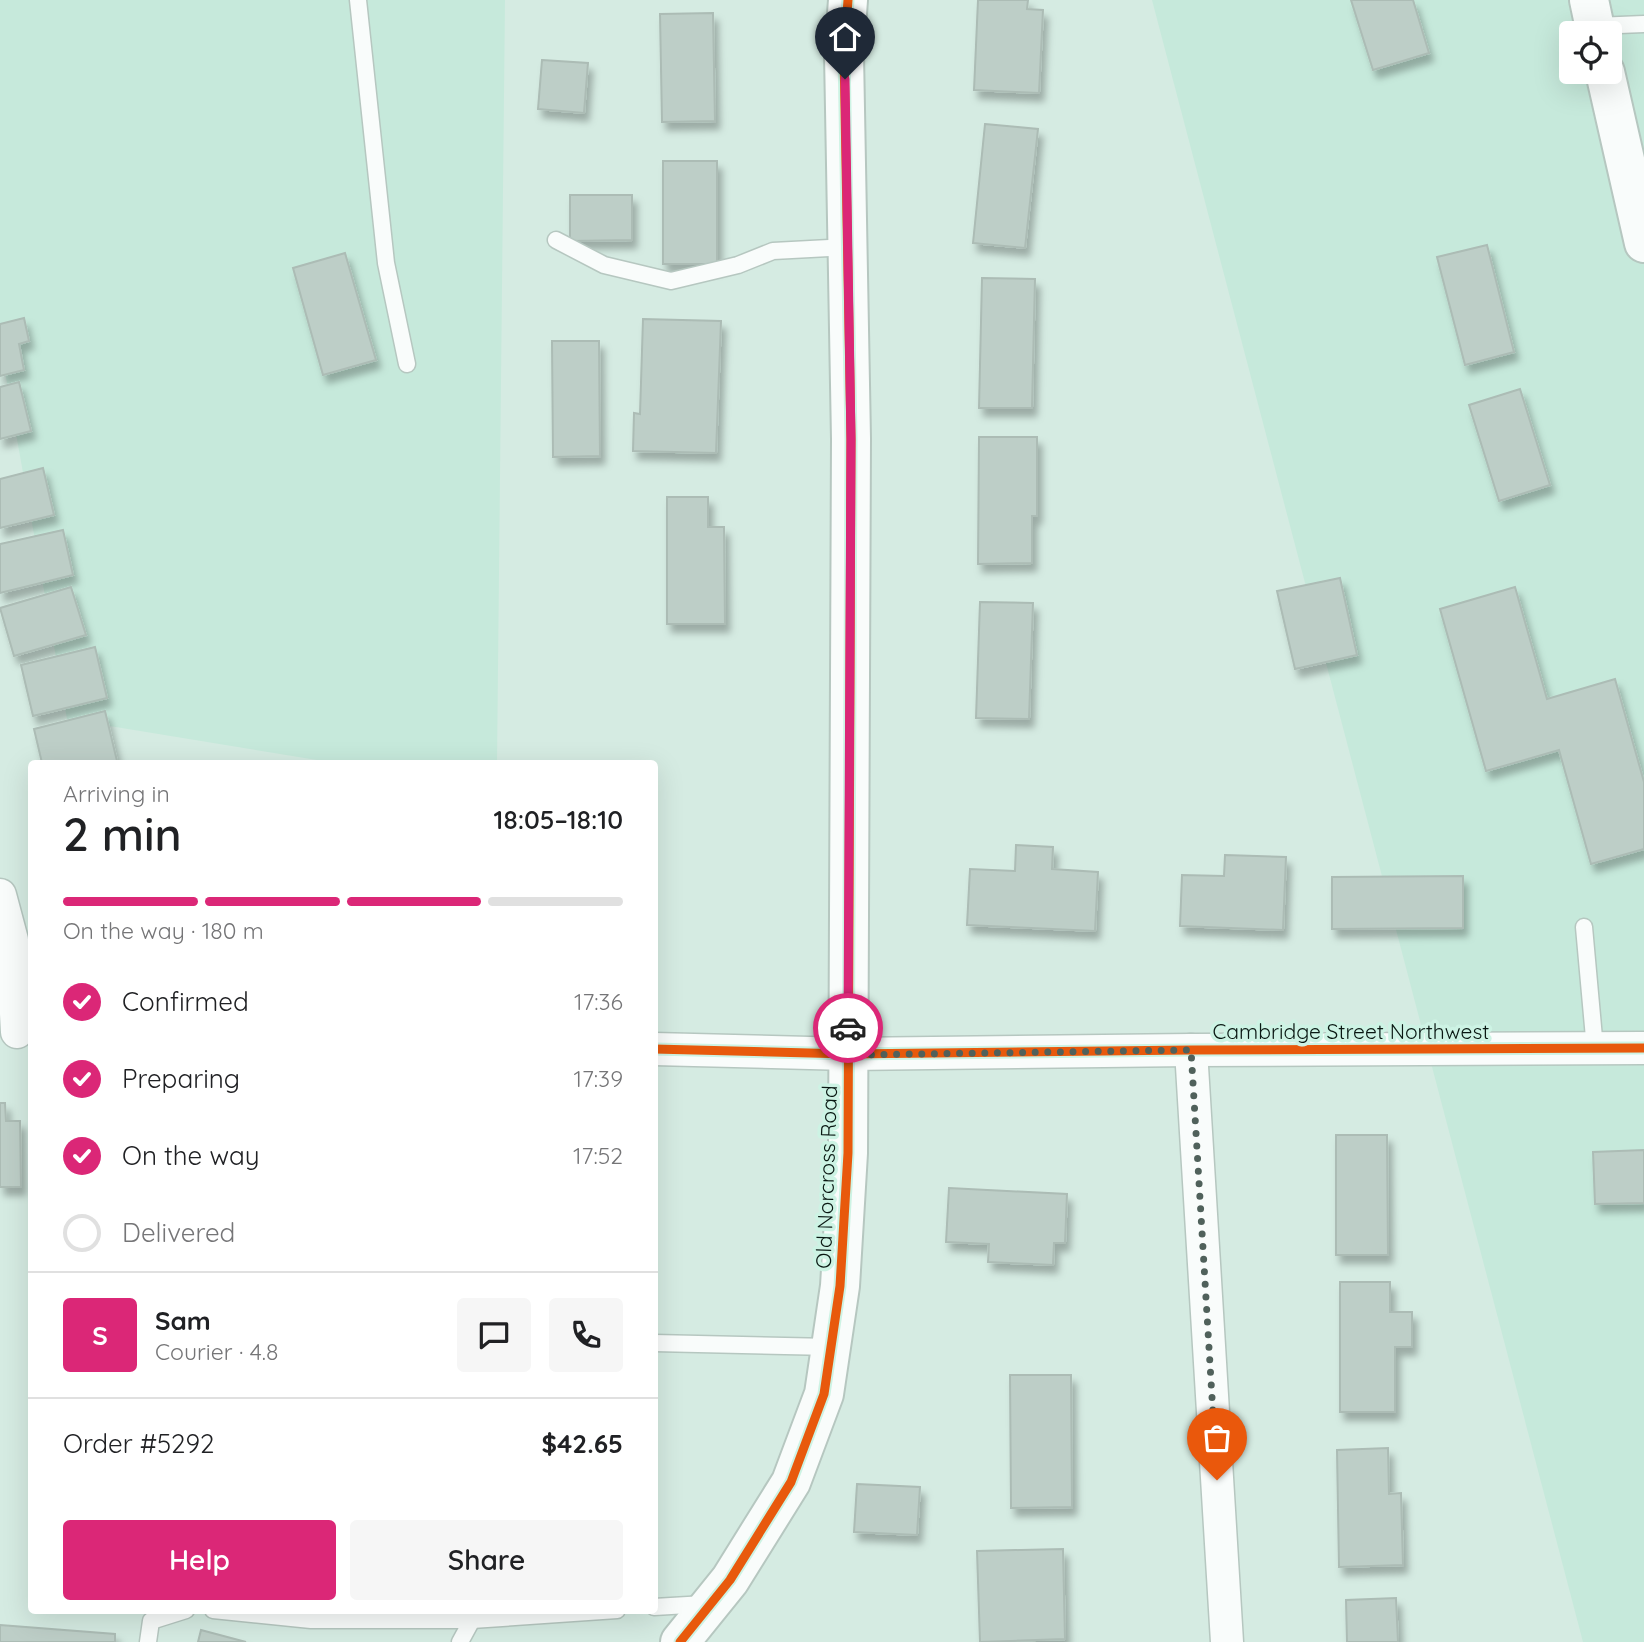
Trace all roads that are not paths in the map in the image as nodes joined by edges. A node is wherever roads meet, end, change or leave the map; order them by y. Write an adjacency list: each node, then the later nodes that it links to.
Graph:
1 (358, 0): 9 (lane)
2 (848, 0): 8 (street, Old Norcross Road)
3 (1593, 20): 4 (lane)
4 (1644, 24)
5 (1608, 84): 7 (street)
6 (556, 240): 8 (lane)
7 (1644, 243)
8 (848, 247): 17 (street, Old Norcross Road)
9 (407, 365)
10 (0, 895): 12 (street)
11 (1584, 927): 15 (lane)
12 (16, 1032)
13 (1644, 1048): 15 (street, Cambridge Street Northwest)
14 (658, 1049): 17 (street, Cambridge Street Northwest)
15 (1595, 1049): 16 (street, Cambridge Street Northwest)
16 (1191, 1050): 17 (street, Cambridge Street Northwest); 29 (street)
17 (848, 1055): 19 (street, Old Norcross Road)
18 (658, 1343): 19 (lane)
19 (831, 1347): 20 (street, Old Norcross Road)
20 (711, 1603): 21 (lane); 28 (street, Old Norcross Road)
21 (658, 1607)
22 (173, 1614): 26 (lane)
23 (252, 1614): 25 (lane)
24 (559, 1614): 25 (lane)
25 (472, 1620): 27 (lane)
26 (148, 1642)
27 (460, 1642)
28 (680, 1642)
29 (1227, 1642)

